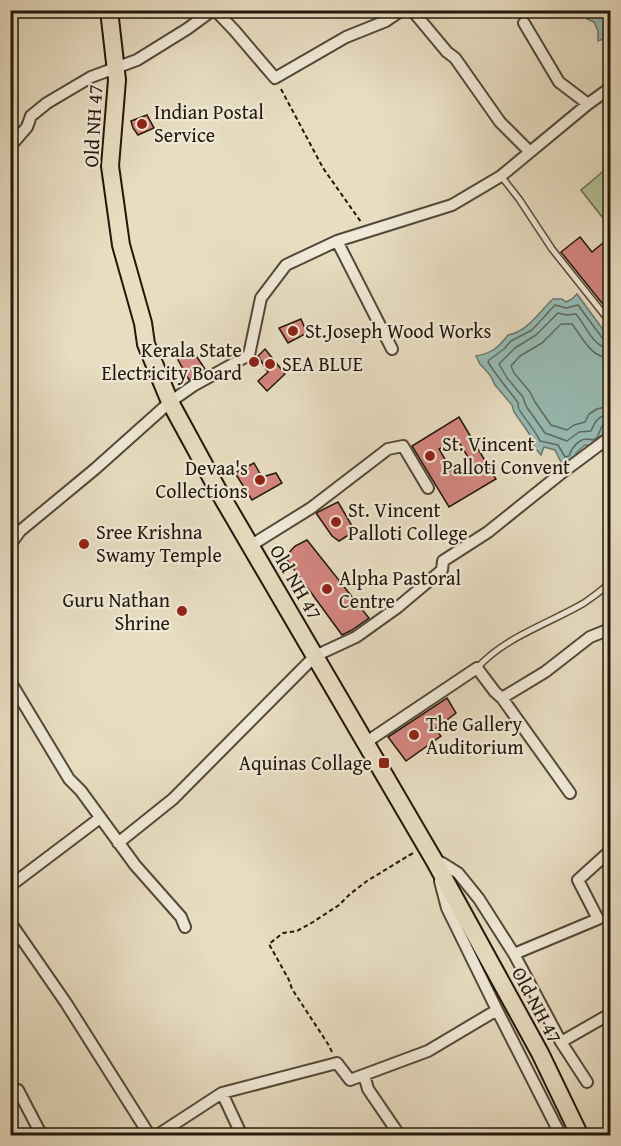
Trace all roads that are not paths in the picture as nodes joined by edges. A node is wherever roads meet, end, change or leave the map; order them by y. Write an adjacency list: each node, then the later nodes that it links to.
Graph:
1 (109, 10): 6 (main road, Old NH 47)
2 (214, 10): 3 (street); 6 (street)
3 (402, 10)
4 (412, 10): 10 (street)
5 (524, 22): 8 (street)
6 (115, 68): 9 (street); 15 (main road, Old NH 47)
7 (610, 88): 8 (street)
8 (588, 104): 10 (street)
9 (10, 144)
10 (530, 152): 11 (street)
11 (501, 176): 12 (street); 13 (lane)
12 (337, 241): 14 (street); 15 (street)
13 (610, 322)
14 (393, 349)
15 (170, 402): 18 (street); 19 (main road, Old NH 47)
16 (610, 437): 22 (street)
17 (428, 488): 19 (street)
18 (10, 545)
19 (250, 546): 22 (main road, Old NH 47)
20 (610, 584): 23 (lane)
21 (610, 629): 25 (street)
22 (315, 656): 26 (main road, Old NH 47); 29 (street)
23 (477, 668): 25 (street); 26 (street)
24 (10, 681): 28 (street)
25 (502, 698): 27 (street)
26 (365, 743): 31 (main road, Old NH 47)
27 (570, 793)
28 (100, 818): 29 (street); 32 (street)
29 (118, 843): 34 (street)
30 (610, 851): 35 (street)
31 (430, 853): 35 (street); 36 (street); 49 (main road, Old NH 47)
32 (10, 886)
33 (10, 922): 44 (street)
34 (185, 927)
35 (514, 954): 38 (street)
36 (497, 1010): 39 (street); 48 (street)
37 (610, 1014): 38 (street)
38 (561, 1042): 40 (street)
39 (364, 1075): 42 (street); 47 (street)
40 (587, 1082)
41 (18, 1089): 43 (street)
42 (222, 1093): 45 (street); 46 (street)
43 (42, 1136)
44 (150, 1136)
45 (156, 1136)
46 (242, 1136)
47 (400, 1136)
48 (561, 1136)
49 (580, 1136)

